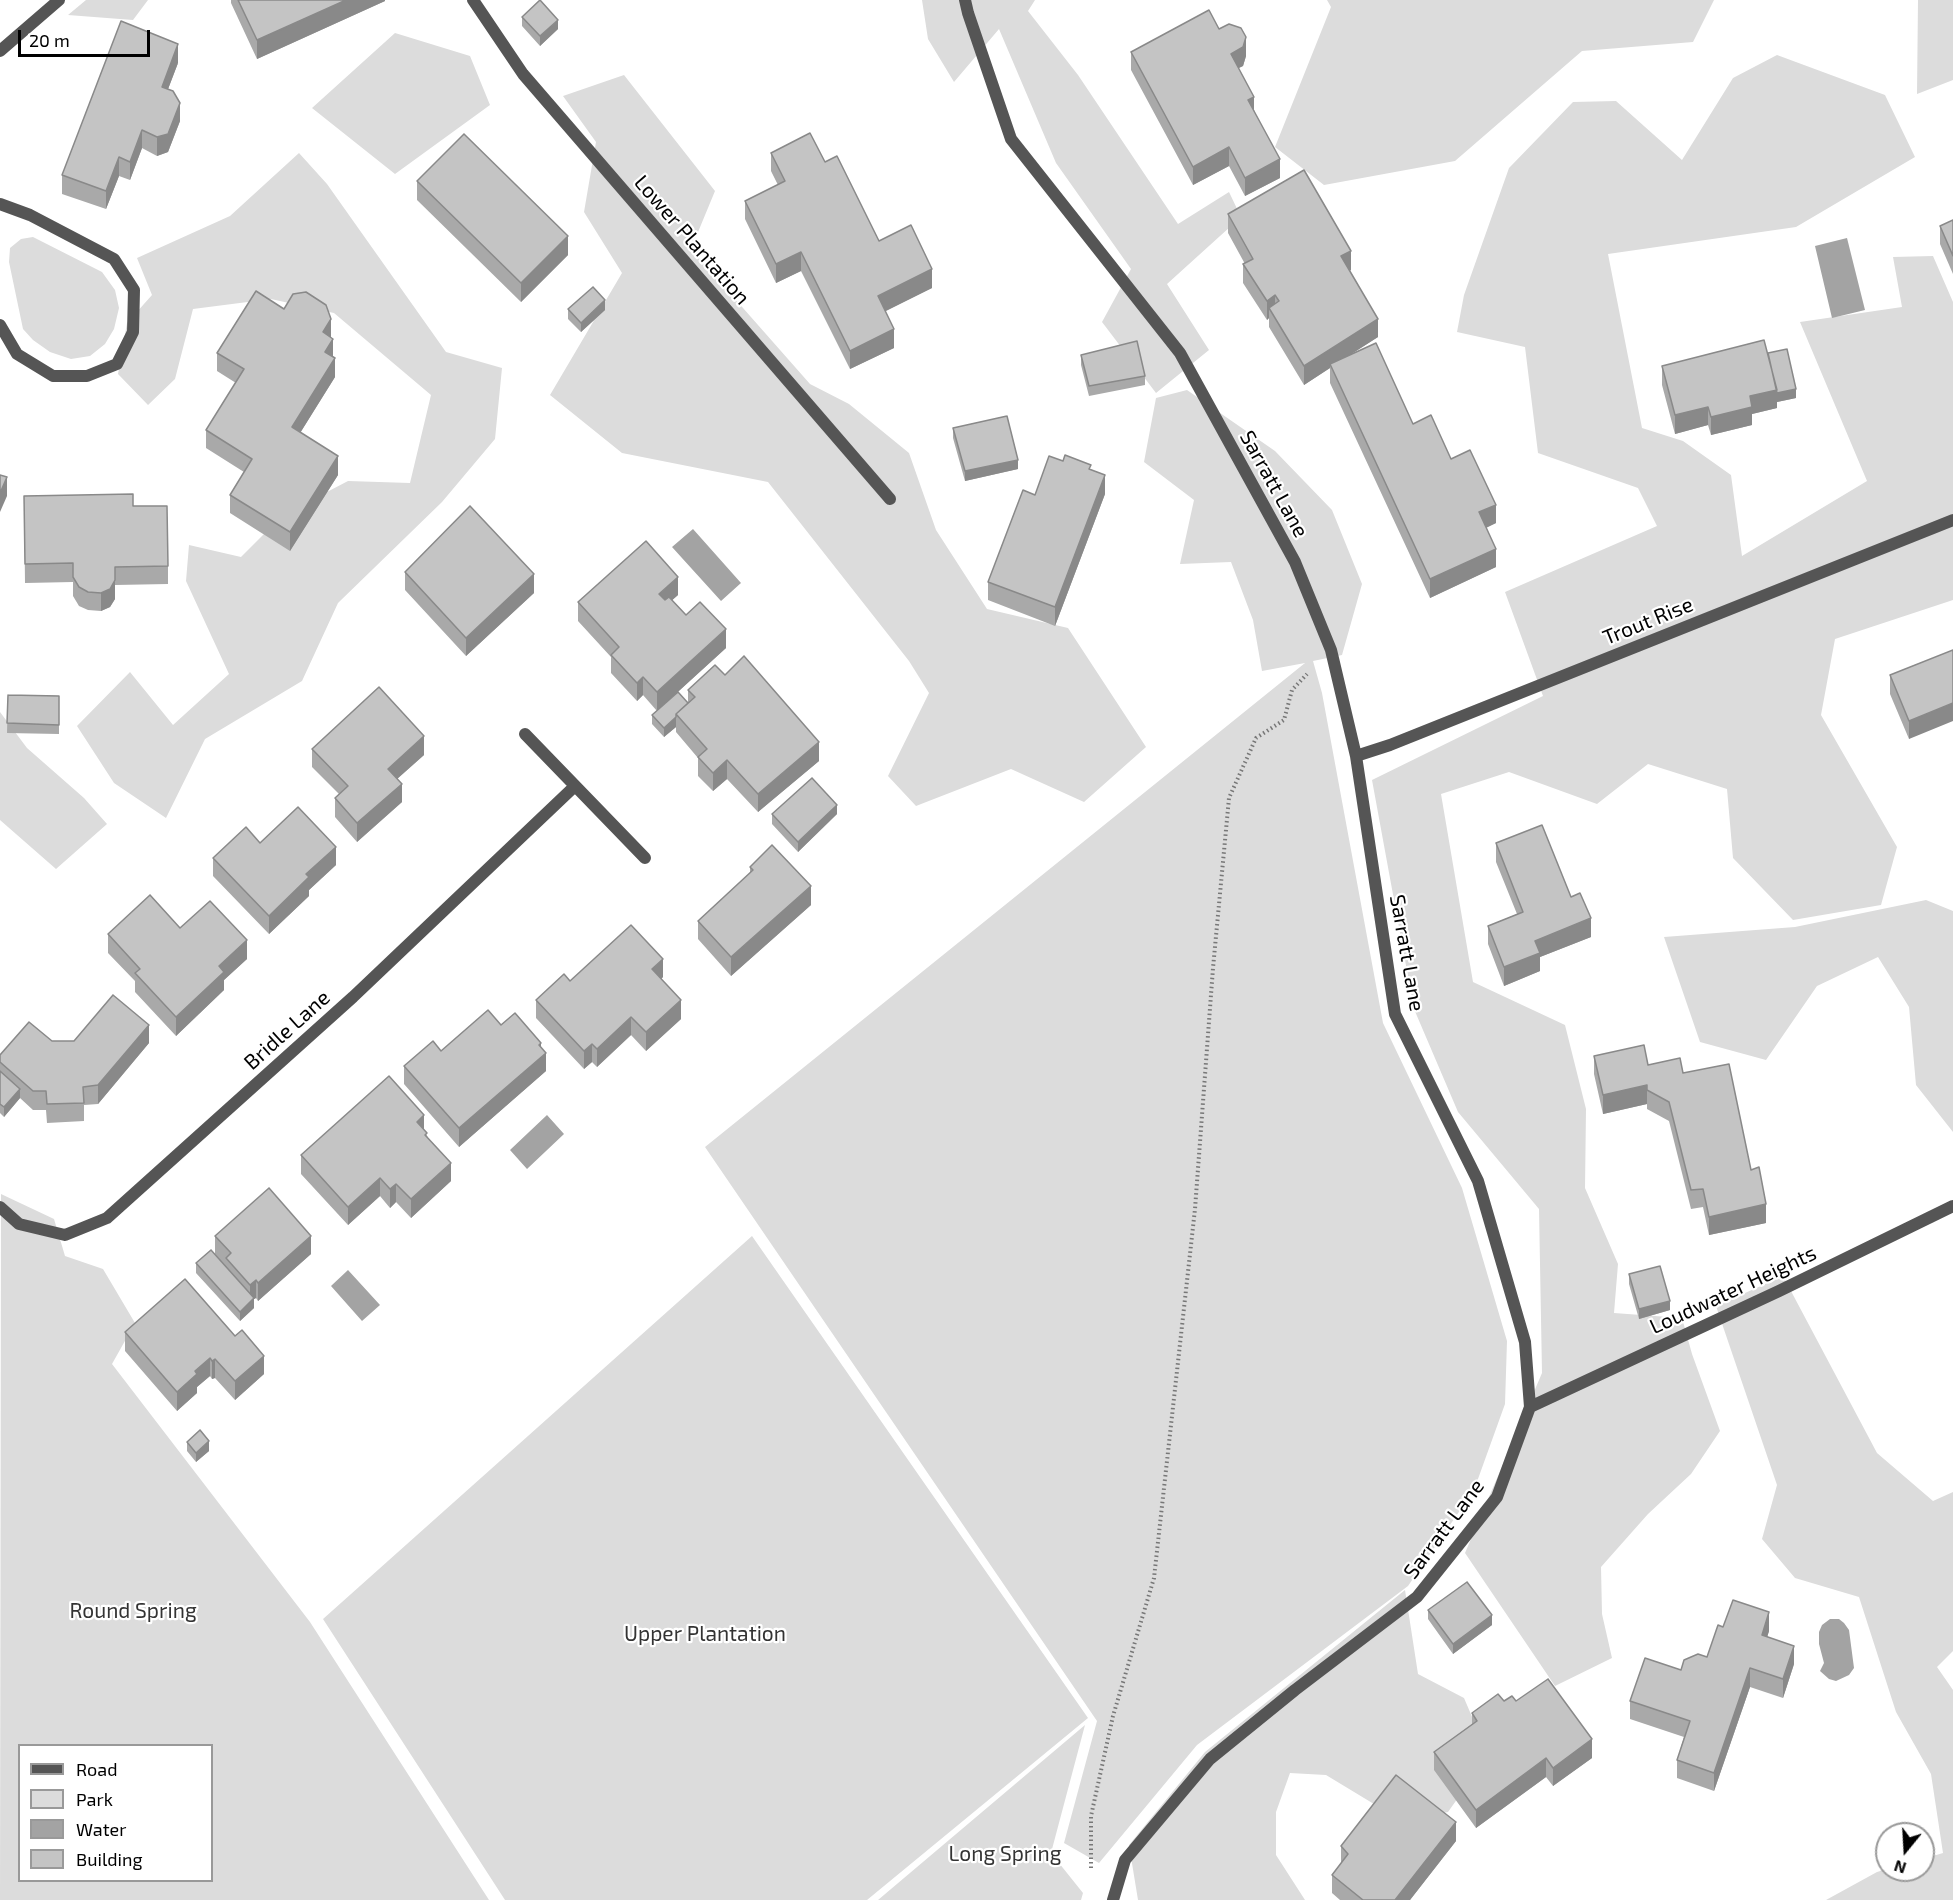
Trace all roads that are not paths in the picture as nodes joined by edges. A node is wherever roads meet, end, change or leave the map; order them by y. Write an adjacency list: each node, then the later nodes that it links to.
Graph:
1 (59, 0): 4 (street)
2 (473, 0): 7 (street, Lower Plantation)
3 (965, 0): 10 (street, Sarratt Lane)
4 (0, 51)
5 (0, 204): 6 (street)
6 (0, 326)
7 (890, 499)
8 (1953, 520): 10 (street, Trout Rise)
9 (525, 734): 11 (street)
10 (1356, 756): 15 (street, Sarratt Lane)
11 (575, 786): 12 (street); 14 (street, Bridle Lane)
12 (645, 858)
13 (1953, 1206): 15 (street, Loudwater Heights)
14 (0, 1207)
15 (1530, 1407): 16 (street, Sarratt Lane)
16 (1113, 1900)

